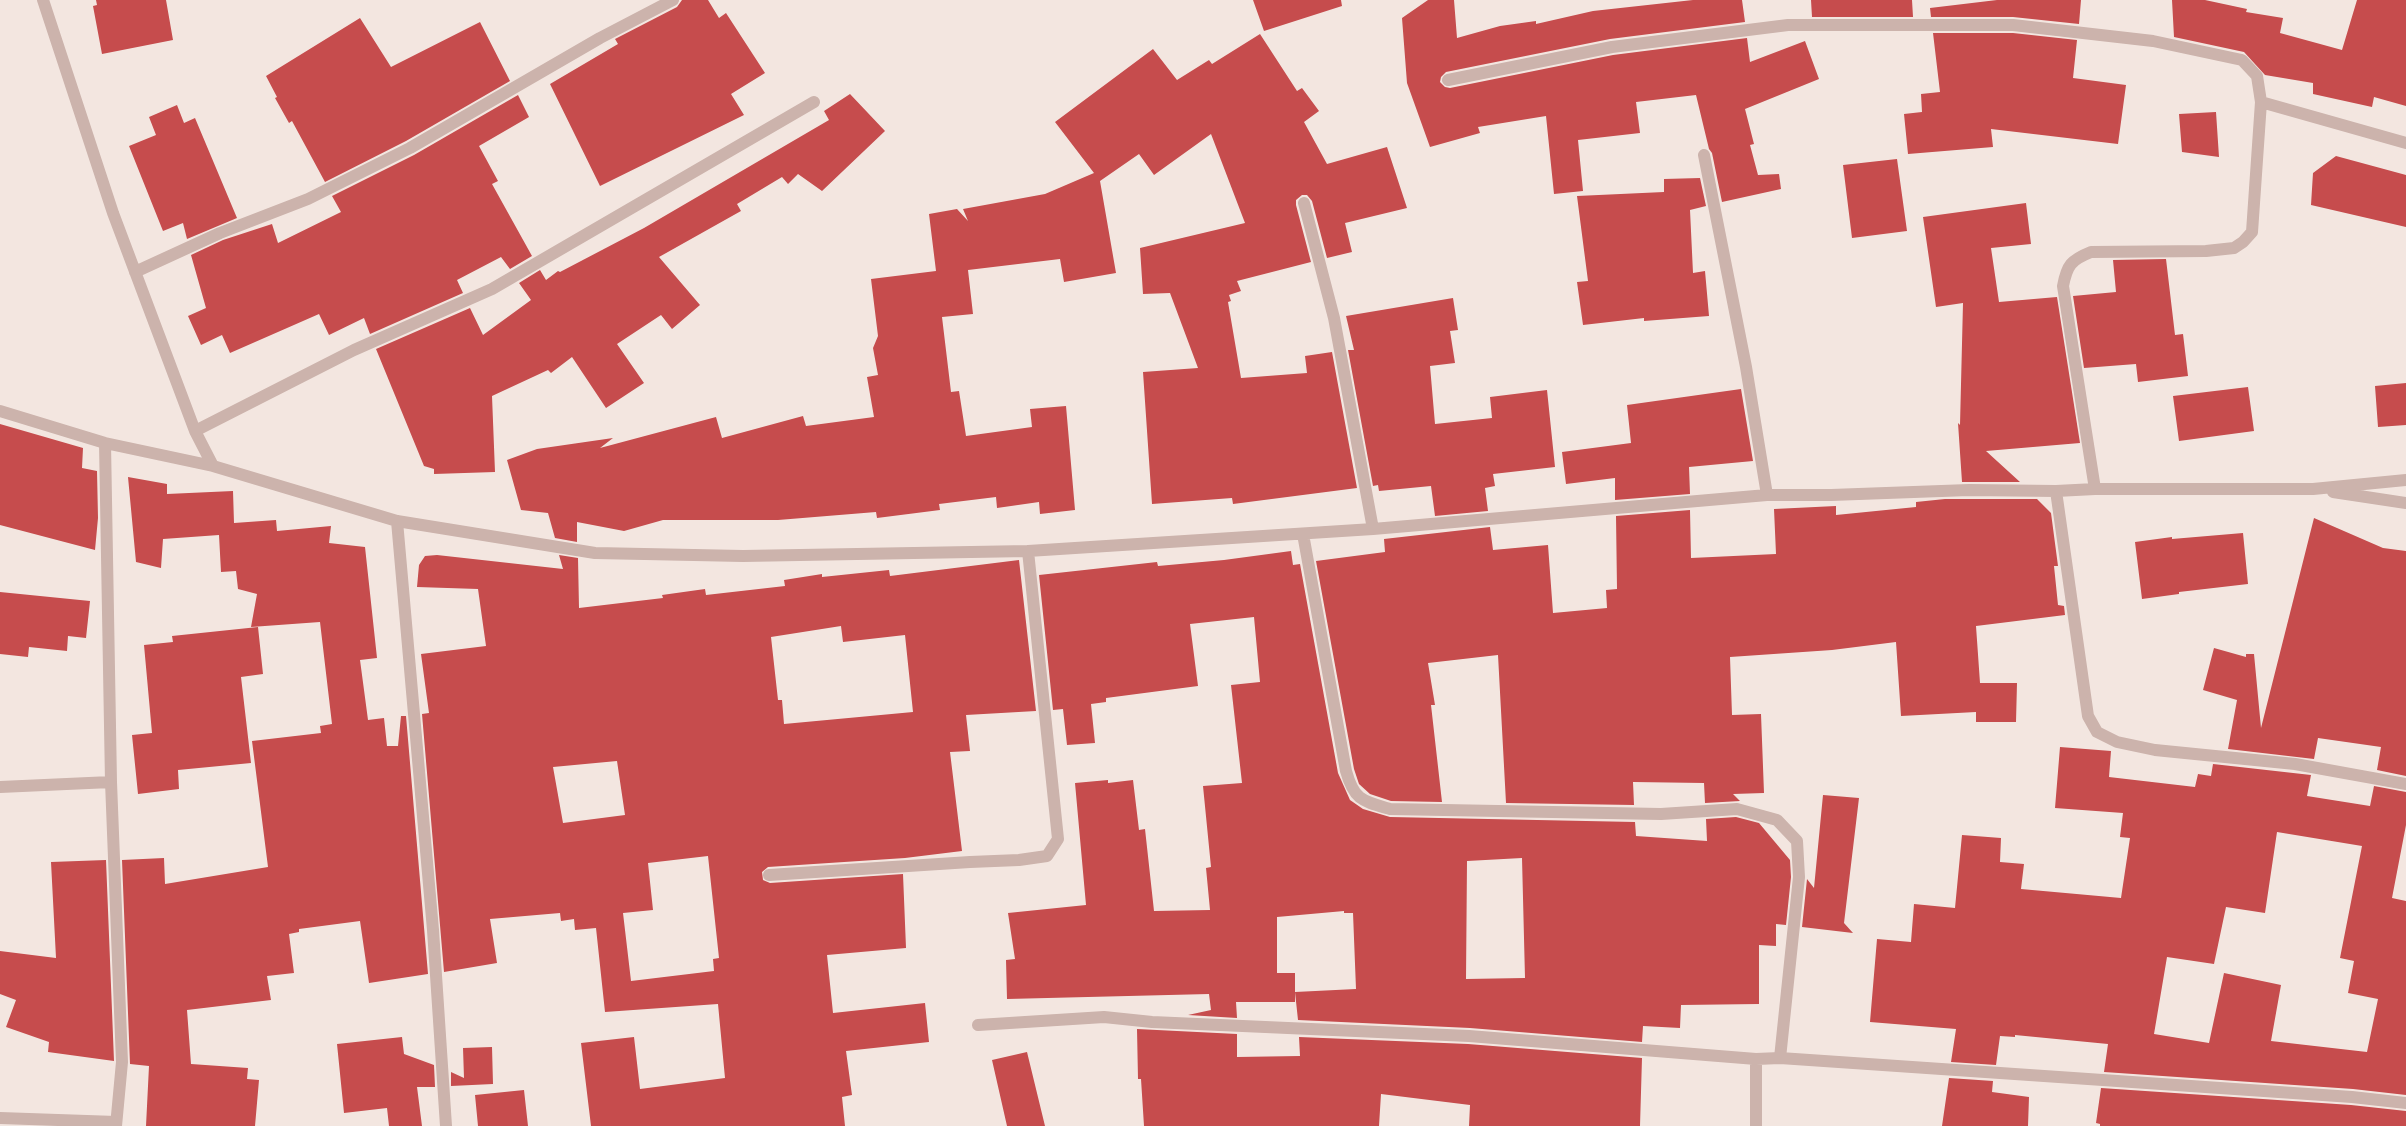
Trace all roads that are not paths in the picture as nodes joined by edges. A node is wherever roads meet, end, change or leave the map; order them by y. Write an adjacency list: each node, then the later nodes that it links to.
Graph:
1 (43, 0): 9 (street)
2 (673, 0): 9 (street)
3 (1448, 80): 5 (street)
4 (814, 102): 11 (street)
5 (2261, 102): 6 (street); 15 (street)
6 (2406, 144)
7 (1704, 155): 18 (street)
8 (1304, 203): 21 (street)
9 (135, 272): 11 (street)
10 (0, 411): 12 (street)
11 (195, 431): 13 (street)
12 (105, 443): 13 (street); 24 (street)
13 (212, 466): 20 (street)
14 (2406, 480): 16 (street)
15 (2095, 489): 16 (street); 17 (street)
16 (2313, 489): 19 (street)
17 (2056, 491): 18 (street); 25 (street)
18 (1767, 495): 21 (street)
19 (2406, 503)
20 (397, 520): 23 (street); 34 (street)
21 (1374, 528): 22 (street)
22 (1303, 534): 23 (street); 29 (street)
23 (1028, 551): 27 (street)
24 (111, 782): 26 (street); 33 (street)
25 (2406, 784)
26 (0, 787)
27 (769, 875)
28 (978, 1025): 30 (street)
29 (1780, 1058): 30 (street); 31 (street)
30 (1756, 1059): 35 (street)
31 (2406, 1102)
32 (0, 1118): 33 (street)
33 (116, 1124)
34 (446, 1126)
35 (1756, 1126)

